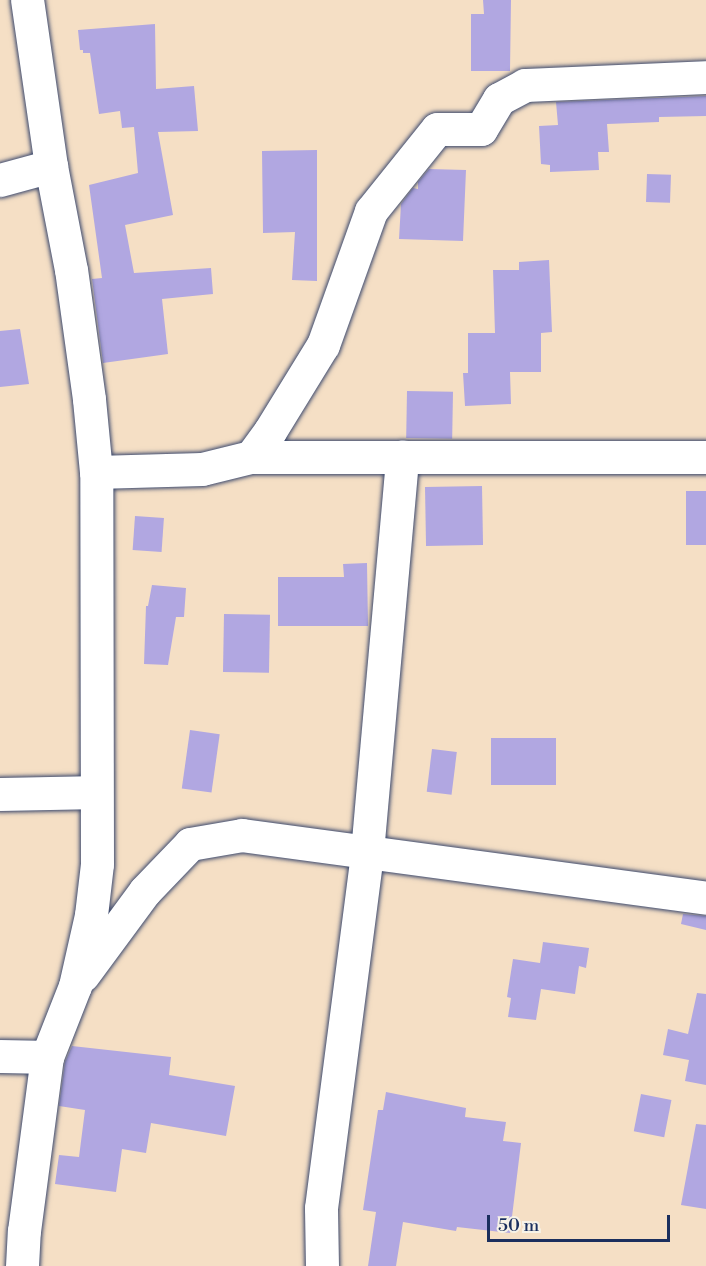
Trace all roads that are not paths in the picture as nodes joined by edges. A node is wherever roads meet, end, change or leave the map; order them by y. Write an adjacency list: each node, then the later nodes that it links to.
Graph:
1 (27, 0): 3 (street)
2 (706, 77): 7 (street)
3 (51, 165): 4 (street); 8 (street)
4 (0, 180)
5 (402, 457): 6 (street); 7 (street); 11 (street)
6 (706, 457)
7 (251, 458): 8 (street)
8 (96, 472): 9 (street)
9 (96, 792): 10 (street); 13 (street)
10 (0, 794)
11 (367, 852): 12 (street); 13 (street); 18 (street)
12 (706, 898)
13 (75, 986): 15 (street)
14 (0, 1056): 15 (street)
15 (47, 1057): 16 (street)
16 (12, 1231): 17 (street)
17 (22, 1266)
18 (322, 1266)

